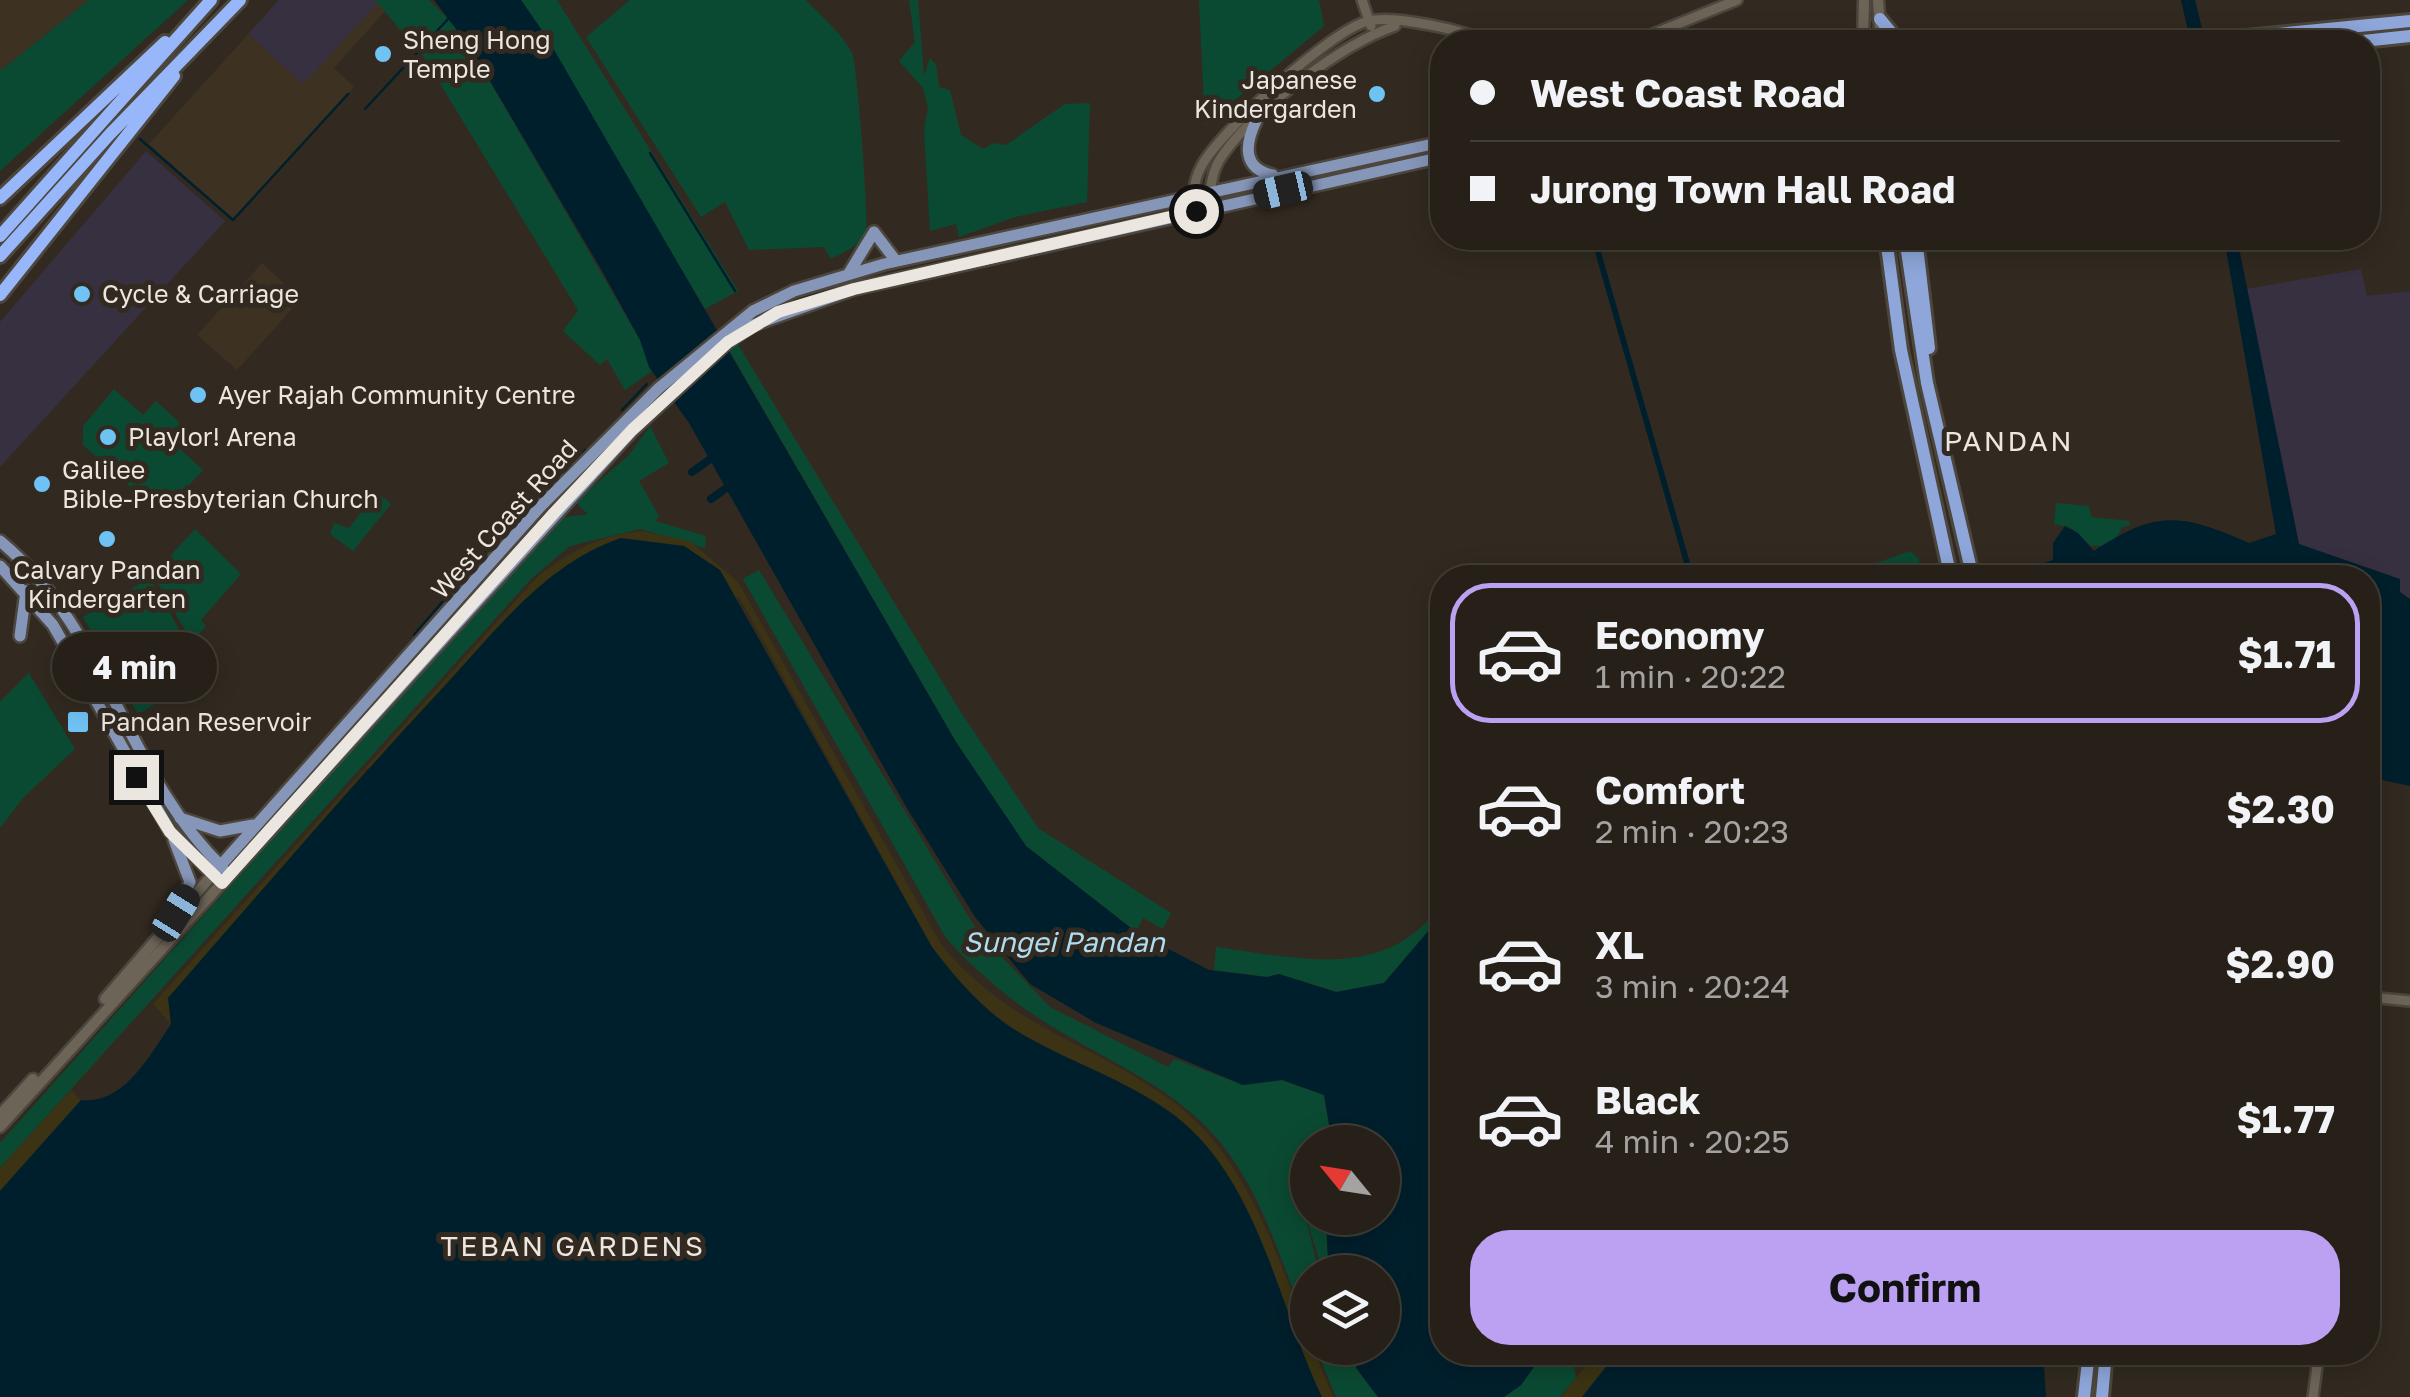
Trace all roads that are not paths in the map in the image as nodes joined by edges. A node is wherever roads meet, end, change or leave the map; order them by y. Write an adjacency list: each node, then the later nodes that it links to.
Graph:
1 (211, 0): 27 (highway); 30 (highway)
2 (240, 0): 20 (highway)
3 (1362, 0): 9 (street)
4 (1737, 0): 12 (street)
5 (1864, 0): 13 (main road)
6 (1878, 0): 7 (main road)
7 (1880, 19): 14 (main road); 15 (highway)
8 (2410, 20): 16 (highway)
9 (1370, 21): 10 (street); 17 (street); 26 (street)
10 (1402, 24): 11 (street); 17 (street)
11 (1451, 30)
12 (1663, 30)
13 (1863, 30)
14 (1880, 30)
15 (1889, 30)
16 (2309, 30)
17 (1374, 33): 21 (street)
18 (2410, 36): 19 (highway)
19 (2380, 39)
20 (178, 64): 34 (highway); 37 (highway)
21 (1256, 121): 24 (main road); 25 (street)
22 (1430, 145): 24 (main road, West Coast Road)
23 (1430, 160): 28 (main road, West Coast Road)
24 (1289, 175): 25 (main road, West Coast Road)
25 (1209, 191): 26 (main road, West Coast Road); 28 (street)
26 (1193, 194): 29 (street); 35 (main road, West Coast Road)
27 (0, 198)
28 (1211, 208): 29 (main road, West Coast Road)
29 (1196, 211): 38 (main road, West Coast Road)
30 (0, 236)
31 (1888, 250): 42 (highway)
32 (1907, 250): 39 (highway)
33 (1917, 250): 39 (highway)
34 (0, 256)
35 (896, 261): 36 (main road, West Coast Road); 36 (main road)
36 (850, 273): 38 (main road, West Coast Road)
37 (0, 295)
38 (726, 337): 40 (main road, West Coast Road)
39 (1927, 383): 43 (highway)
40 (662, 393): 48 (main road, West Coast Road); 50 (main road, West Coast Road)
41 (0, 540): 47 (main road)
42 (1949, 565)
43 (1970, 565)
44 (0, 566): 45 (main road)
45 (26, 591): 46 (main road); 49 (main road)
46 (20, 636)
47 (173, 813): 48 (main road); 50 (main road)
48 (260, 822): 50 (main road, West Coast Road)
49 (170, 832): 50 (main road); 51 (main road)
50 (221, 874): 51 (main road, West Coast Road); 55 (main road, West Coast Road)
51 (176, 913): 54 (main road, West Coast Road)
52 (2380, 997): 53 (street)
53 (2410, 1001)
54 (0, 1114)
55 (0, 1127)
56 (2088, 1365): 59 (highway)
57 (2105, 1365): 60 (highway)
58 (2317, 1365): 61 (street)
59 (2084, 1397)
60 (2102, 1397)
61 (2313, 1397)

